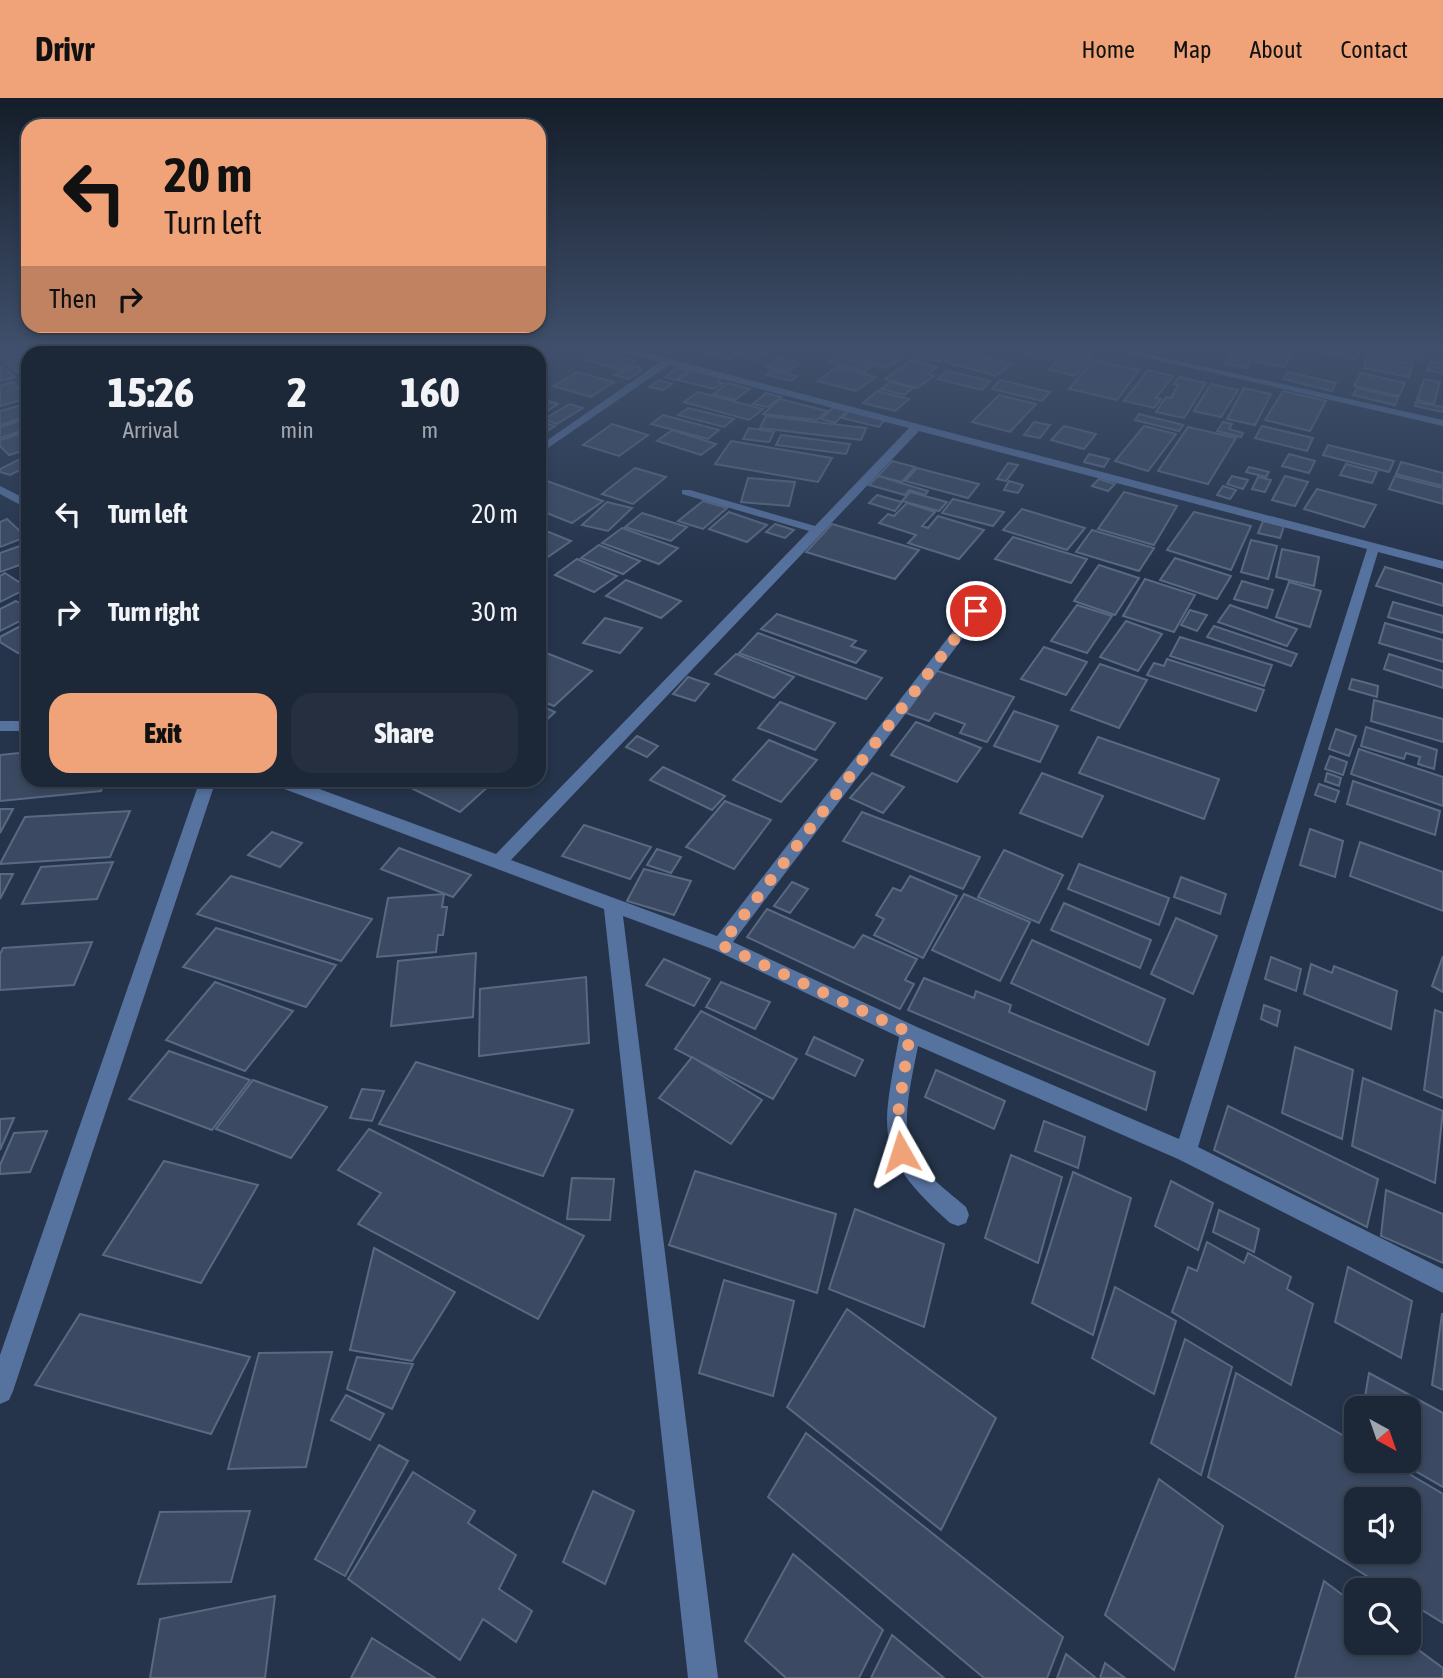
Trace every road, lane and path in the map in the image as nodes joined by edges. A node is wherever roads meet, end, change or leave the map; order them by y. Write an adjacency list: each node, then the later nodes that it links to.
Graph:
1 (577, 425): 3 (street)
2 (918, 425): 7 (street); 8 (street)
3 (546, 446)
4 (0, 489): 6 (street)
5 (686, 492): 7 (street)
6 (21, 501)
7 (817, 530): 15 (street)
8 (1374, 546): 9 (street); 19 (street)
9 (1443, 565)
10 (976, 611): 17 (street)
11 (0, 726): 12 (street)
12 (21, 726)
13 (206, 787): 22 (street)
14 (296, 787): 15 (street)
15 (500, 861): 16 (street)
16 (613, 906): 17 (street); 23 (street)
17 (721, 945): 18 (street)
18 (910, 1033): 19 (street); 20 (street)
19 (1186, 1152): 21 (street)
20 (958, 1215)
21 (1443, 1281)
22 (0, 1391)
23 (703, 1678)

